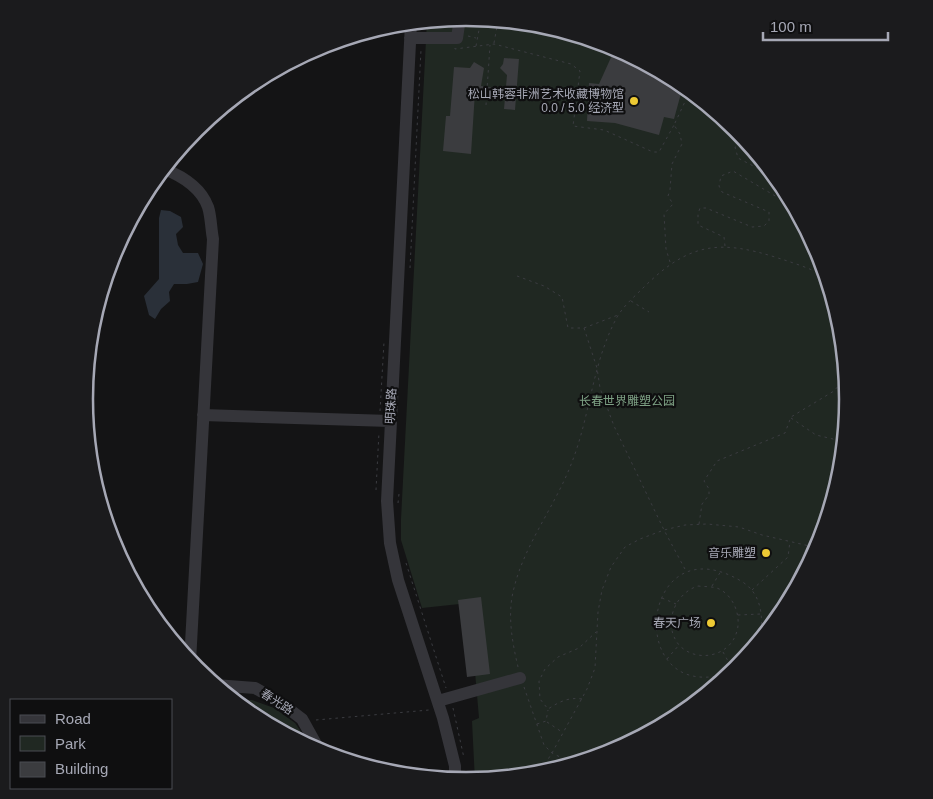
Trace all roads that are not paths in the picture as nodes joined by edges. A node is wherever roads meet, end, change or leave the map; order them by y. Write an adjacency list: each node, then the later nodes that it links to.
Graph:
1 (459, 26): 3 (street)
2 (413, 30): 3 (street, 明珠路)
3 (416, 38): 6 (street, 明珠路)
4 (170, 172): 5 (street)
5 (203, 414): 6 (street); 7 (street)
6 (390, 421): 10 (street, 明珠路)
7 (191, 651)
8 (520, 678): 10 (street)
9 (227, 686): 11 (street, 春光路)
10 (435, 705): 12 (street, 明珠路)
11 (314, 740)
12 (454, 773)

